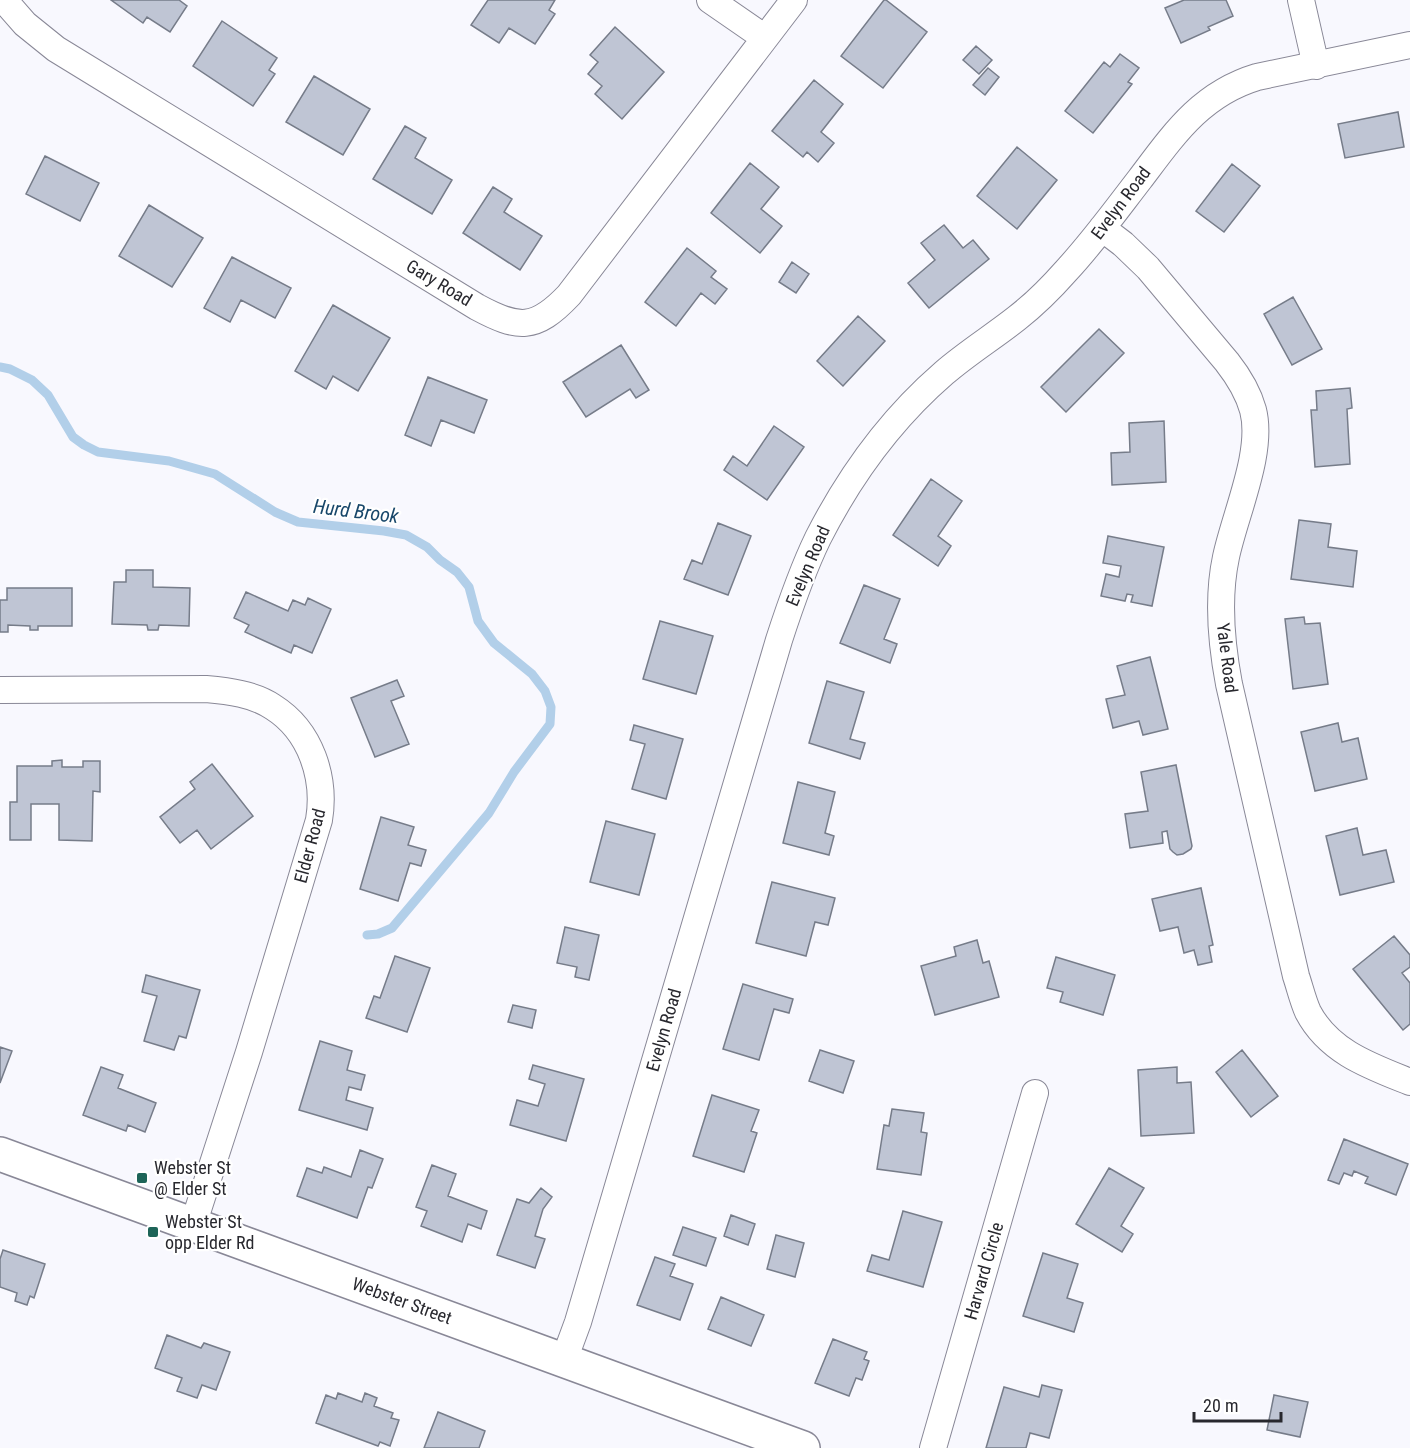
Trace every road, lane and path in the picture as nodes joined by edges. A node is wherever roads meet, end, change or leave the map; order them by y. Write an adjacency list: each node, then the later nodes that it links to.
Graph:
1 (4, 0): 5 (street, Gary Road)
2 (710, 0): 5 (street)
3 (794, 0): 5 (street, Gary Road)
4 (1301, 0): 7 (street)
5 (765, 38)
6 (1410, 45): 7 (street, Evelyn Road)
7 (1316, 66): 8 (street, Evelyn Road)
8 (1102, 228): 10 (street, Yale Road); 14 (street, Evelyn Road)
9 (0, 690): 13 (street, Elder Road)
10 (1410, 1082)
11 (1035, 1093): 16 (street, Harvard Circle)
12 (0, 1154): 13 (street, Webster Street)
13 (193, 1225): 14 (street, Webster Street)
14 (564, 1360): 15 (street, Webster Street)
15 (803, 1448)
16 (933, 1448)

